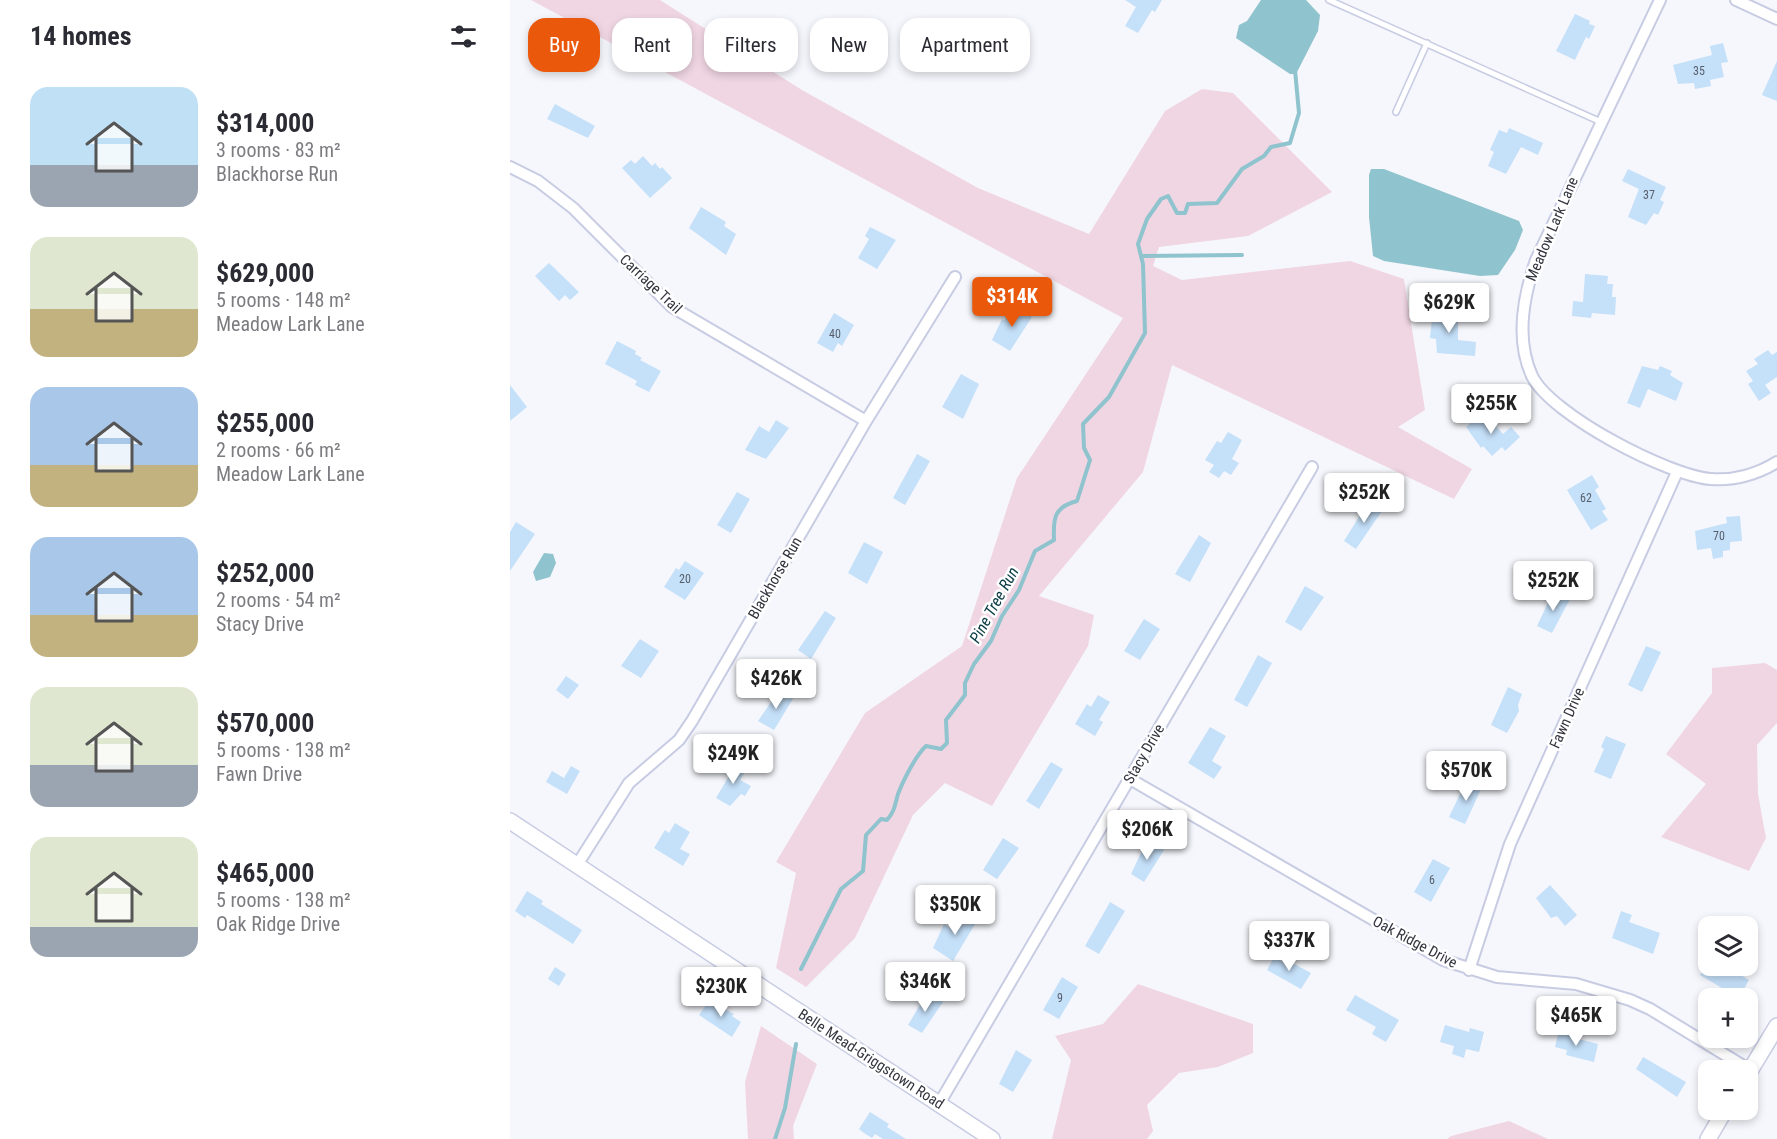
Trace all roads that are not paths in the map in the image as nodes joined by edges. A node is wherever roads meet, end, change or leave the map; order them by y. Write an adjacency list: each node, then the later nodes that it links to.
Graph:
1 (1329, 0): 5 (lane)
2 (1660, 0): 7 (street, Meadow Lark Lane)
3 (1736, 0): 4 (street)
4 (1777, 19)
5 (1426, 44): 6 (lane); 7 (lane)
6 (1396, 112)
7 (1601, 122): 13 (street, Meadow Lark Lane)
8 (510, 167): 10 (street, Carriage Trail)
9 (955, 277): 10 (street, Blackhorse Run)
10 (866, 422): 16 (street, Blackhorse Run)
11 (1777, 462): 13 (street, Meadow Lark Lane)
12 (1312, 467): 14 (street, Stacy Drive)
13 (1677, 472): 17 (street, Fawn Drive)
14 (1130, 779): 17 (street, Oak Ridge Drive); 21 (street, Stacy Drive)
15 (510, 821): 16 (street, Belle Mead-Griggstown Road)
16 (576, 865): 21 (street, Belle Mead-Griggstown Road)
17 (1469, 970): 19 (street, Oak Ridge Drive)
18 (1777, 1026): 20 (street)
19 (1730, 1060)
20 (1756, 1060)
21 (939, 1104): 23 (street, Belle Mead-Griggstown Road)
22 (1719, 1120): 24 (street)
23 (992, 1139)
24 (1708, 1139)

